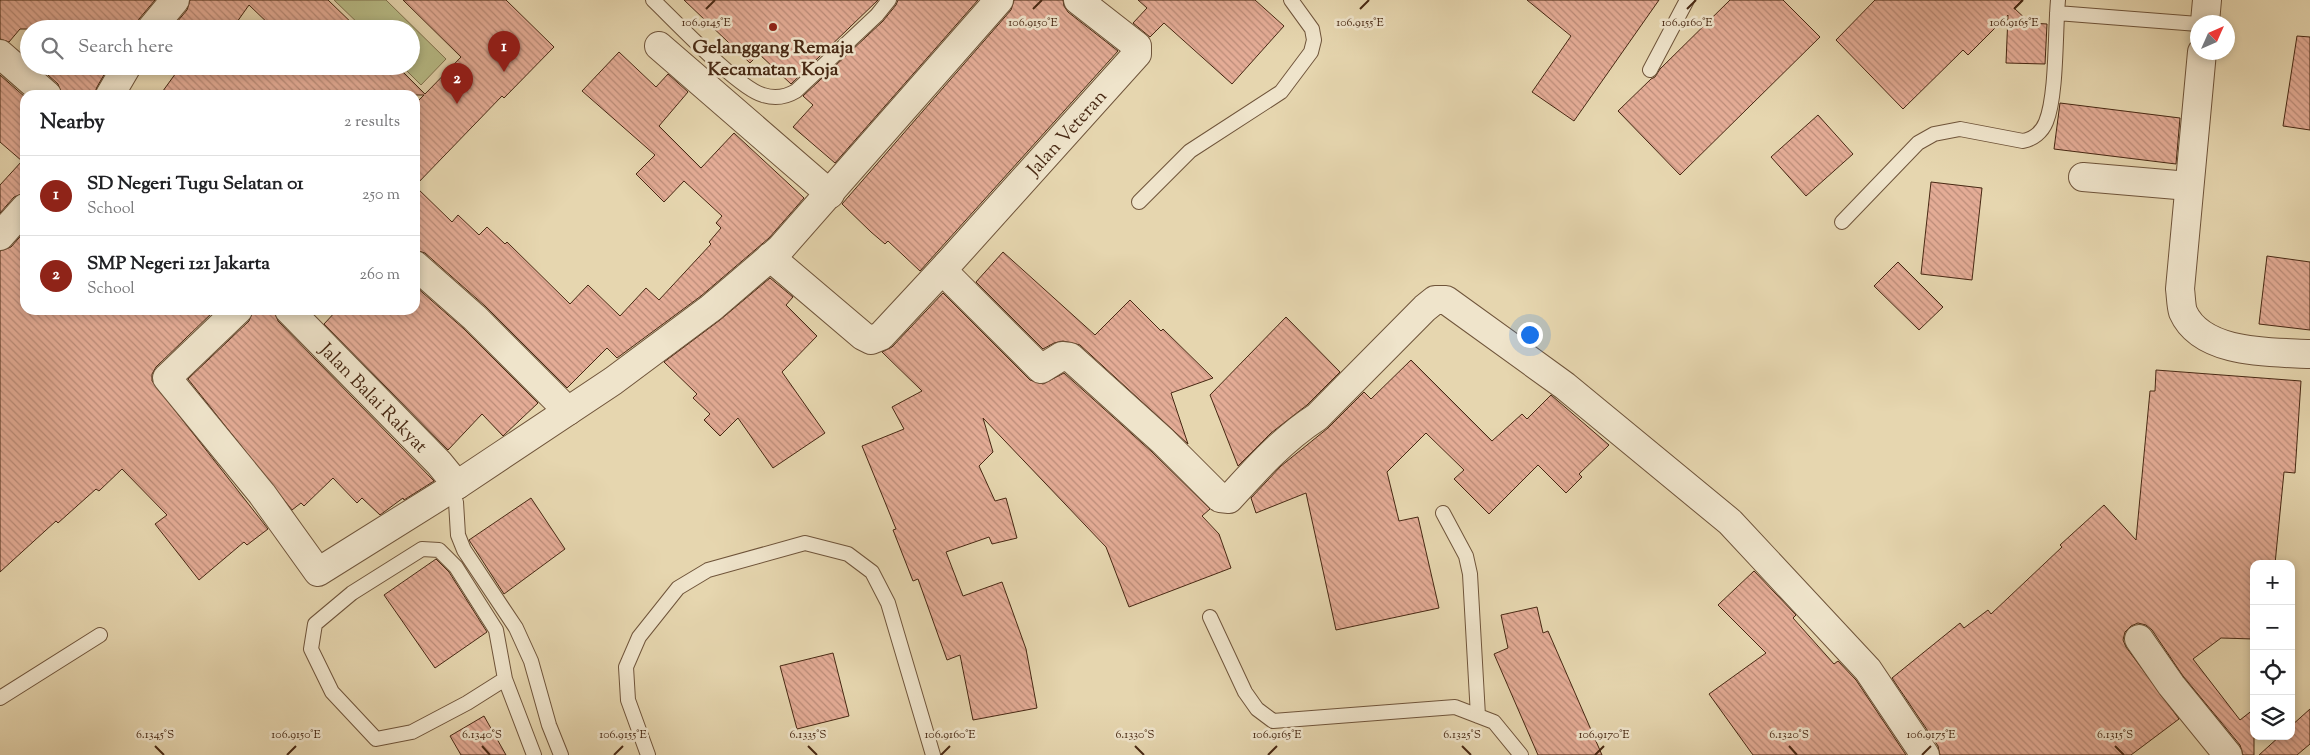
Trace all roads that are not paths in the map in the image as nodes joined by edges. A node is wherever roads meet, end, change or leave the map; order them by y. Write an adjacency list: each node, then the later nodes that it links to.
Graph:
1 (653, 0): 2 (lane)
2 (889, 0)
3 (999, 0): 22 (street)
4 (1078, 0): 29 (street, Jalan Veteran)
5 (1291, 0): 23 (lane)
6 (1687, 0): 14 (lane)
7 (2207, 0): 9 (street)
8 (2057, 6): 10 (lane); 25 (lane)
9 (2206, 15)
10 (2190, 23)
11 (659, 46): 22 (street)
12 (0, 54): 15 (street)
13 (2201, 60): 21 (street)
14 (1650, 70)
15 (20, 71)
16 (24, 75): 18 (street)
17 (122, 75): 19 (street)
18 (41, 90)
19 (113, 90)
20 (2083, 177): 21 (street)
21 (2189, 186): 32 (street)
22 (830, 194): 27 (street)
23 (1139, 202)
24 (20, 214): 26 (street)
25 (1842, 222)
26 (0, 236)
27 (770, 257): 29 (street); 33 (street)
28 (420, 269): 33 (street)
29 (947, 270): 47 (street)
30 (233, 315): 34 (street)
31 (294, 315): 34 (street, Jalan Balai Rakyat)
32 (2310, 354)
33 (568, 410): 34 (street)
34 (456, 494): 43 (lane)
35 (1443, 513): 41 (lane)
36 (1210, 617): 41 (lane)
37 (100, 635): 40 (lane)
38 (2139, 639): 48 (street)
39 (505, 678): 39 (lane); 42 (lane)
40 (0, 698)
41 (1478, 716): 46 (lane)
42 (534, 755)
43 (561, 755)
44 (648, 755): 45 (lane)
45 (934, 755)
46 (1521, 755)
47 (1925, 755)
48 (2228, 755)

